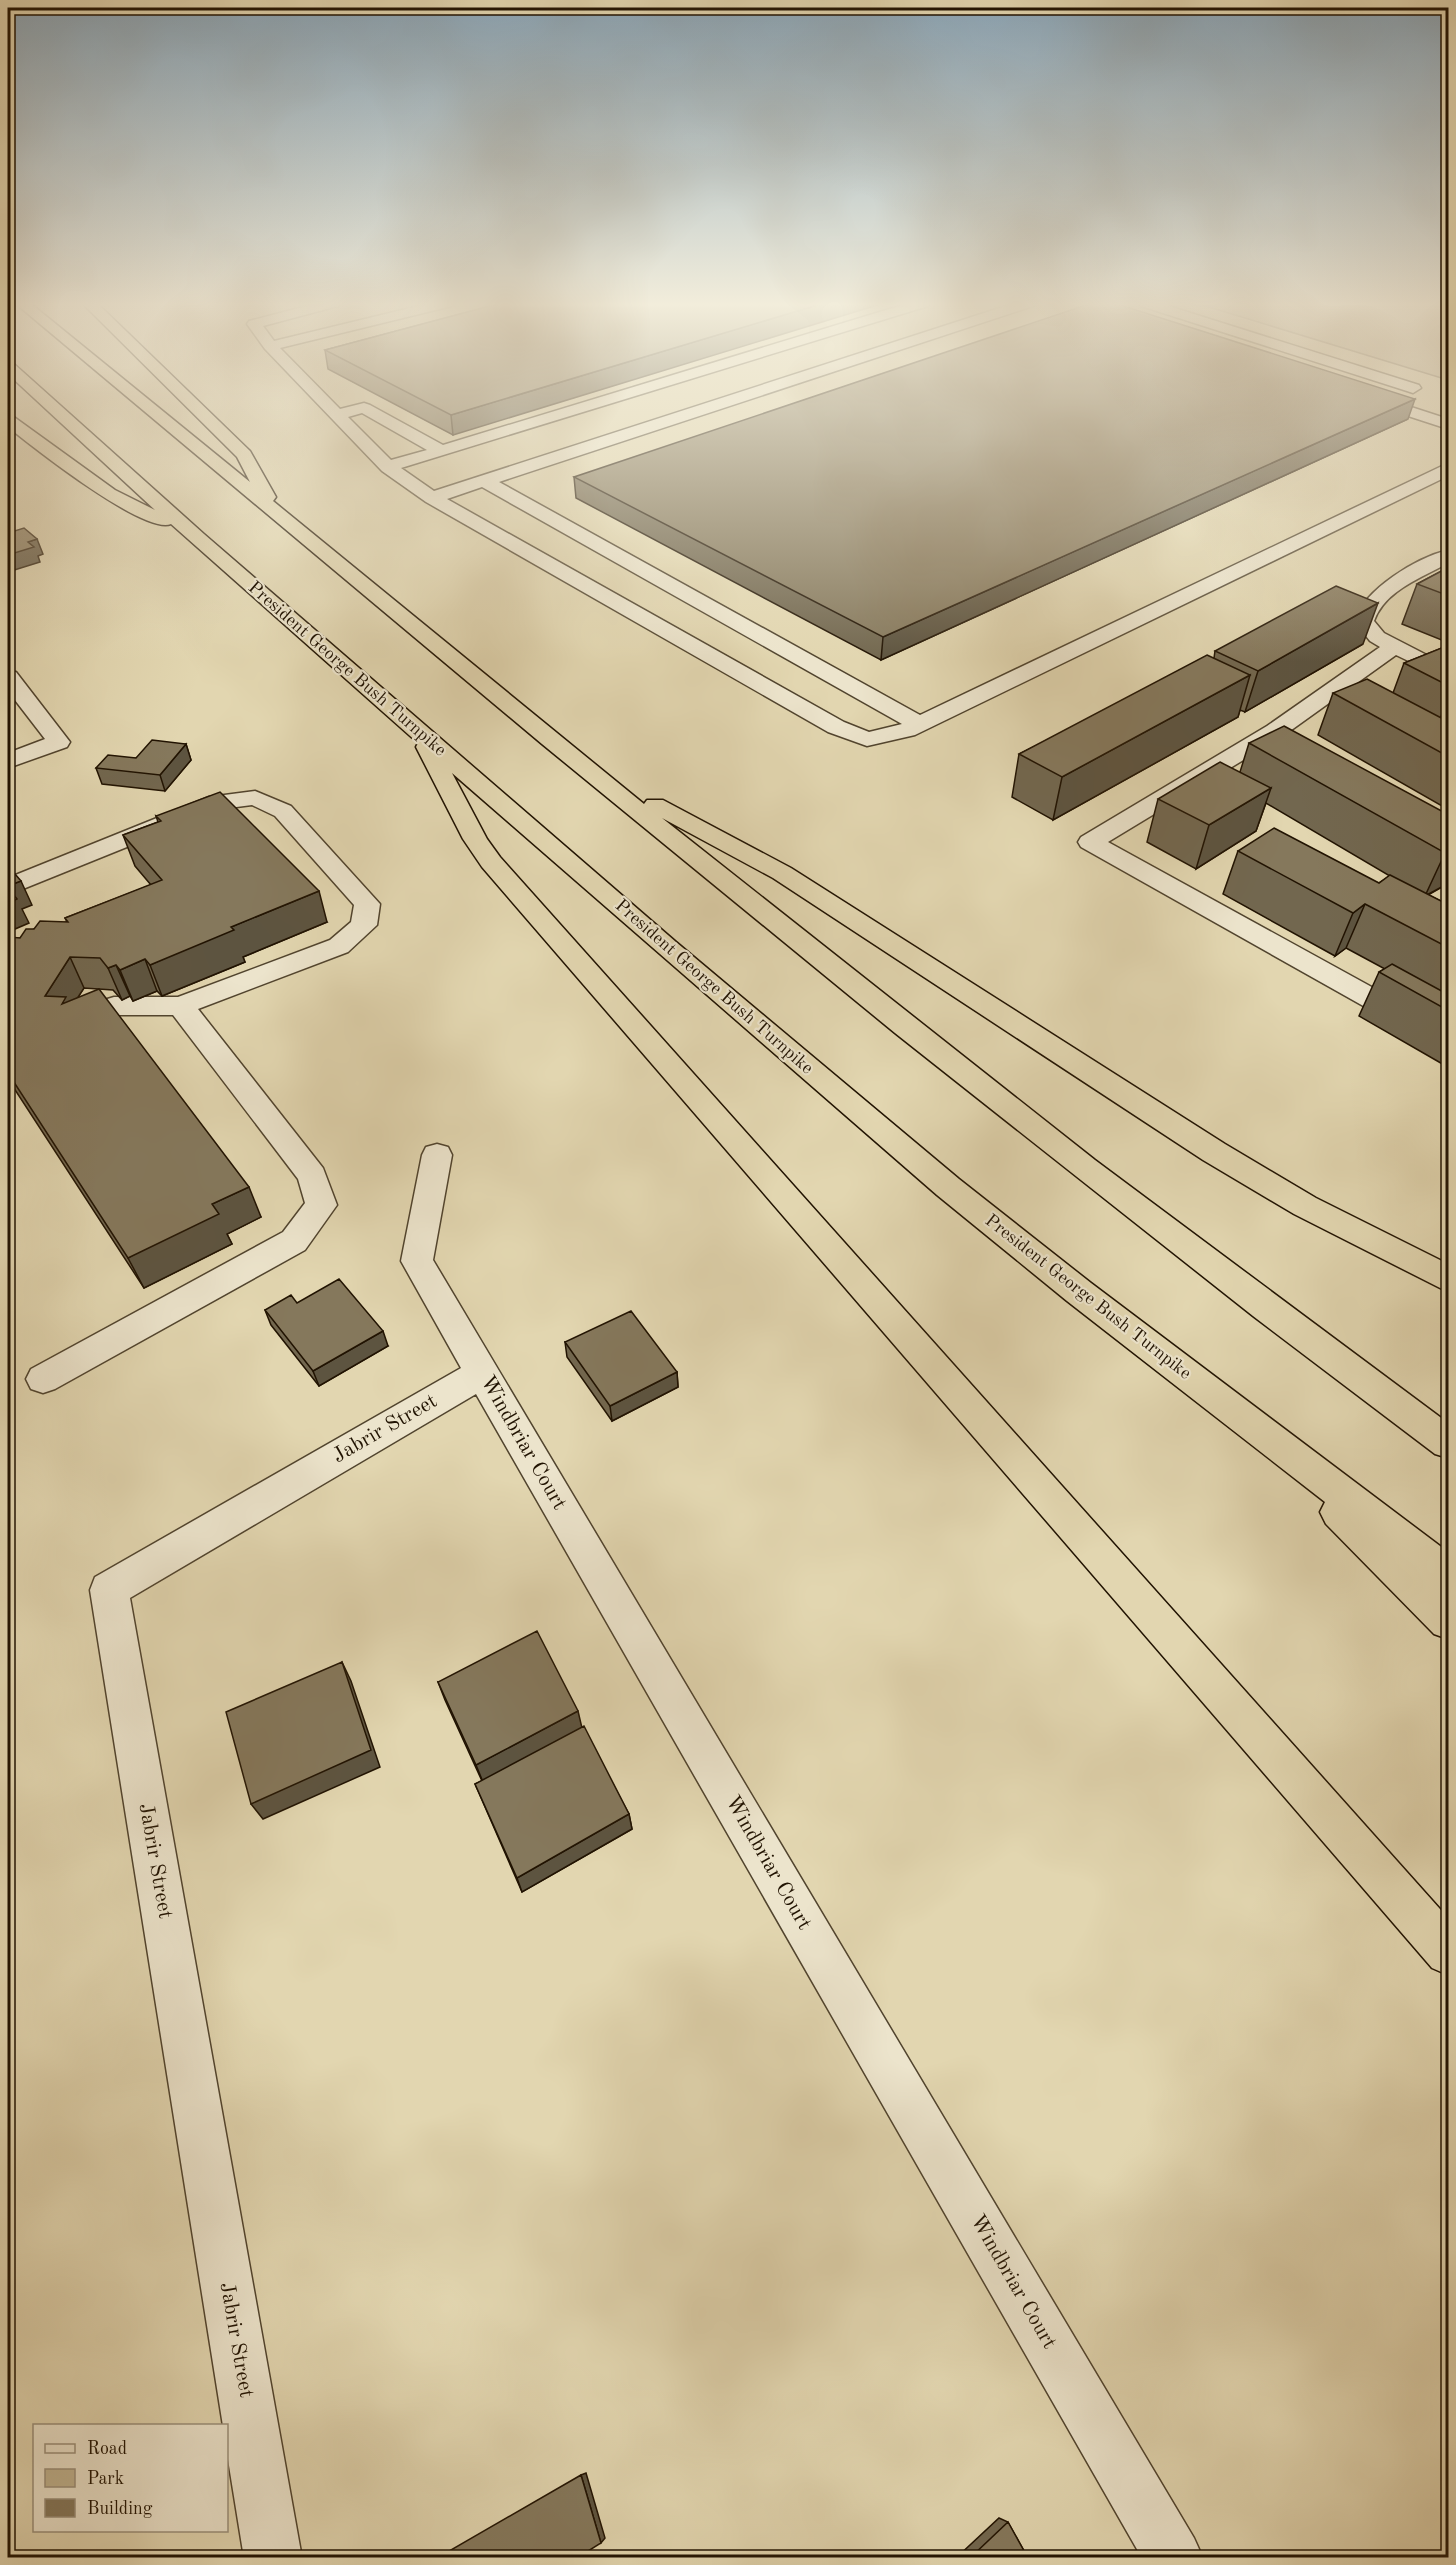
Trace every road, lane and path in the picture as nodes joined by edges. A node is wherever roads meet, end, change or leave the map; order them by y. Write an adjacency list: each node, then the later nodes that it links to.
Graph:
1 (12, 423): 15 (highway)
2 (70, 423): 15 (highway, President George Bush Turnpike)
3 (167, 423): 14 (highway)
4 (211, 423): 14 (highway)
5 (346, 423): 10 (street)
6 (391, 423): 9 (street)
7 (534, 423): 9 (street)
8 (662, 423): 12 (street)
9 (442, 451): 10 (street)
10 (388, 467): 13 (street)
11 (1449, 470): 21 (street)
12 (484, 481): 13 (street); 21 (street)
13 (432, 498): 21 (street)
14 (277, 514): 23 (highway)
15 (197, 538): 20 (highway, President George Bush Turnpike)
16 (1449, 556): 17 (street)
17 (1394, 647): 18 (street); 27 (street)
18 (1449, 674)
19 (8, 677): 22 (street)
20 (408, 722): 32 (highway, President George Bush Turnpike); 36 (highway)
21 (919, 724)
22 (8, 761)
23 (588, 769): 29 (highway); 33 (highway)
24 (8, 887): 26 (street)
25 (114, 1006): 26 (street)
26 (181, 1006): 31 (street)
27 (1449, 1041)
28 (437, 1155): 30 (street, Windbriar Court)
29 (1449, 1279)
30 (482, 1373): 37 (street, Jabrir Street); 38 (street, Windbriar Court)
31 (43, 1379)
32 (1234, 1411): 34 (highway, President George Bush Turnpike); 35 (highway)
33 (1449, 1443)
34 (1449, 1574)
35 (1449, 1621)
36 (1449, 1953)
37 (273, 2558)
38 (1174, 2558)

